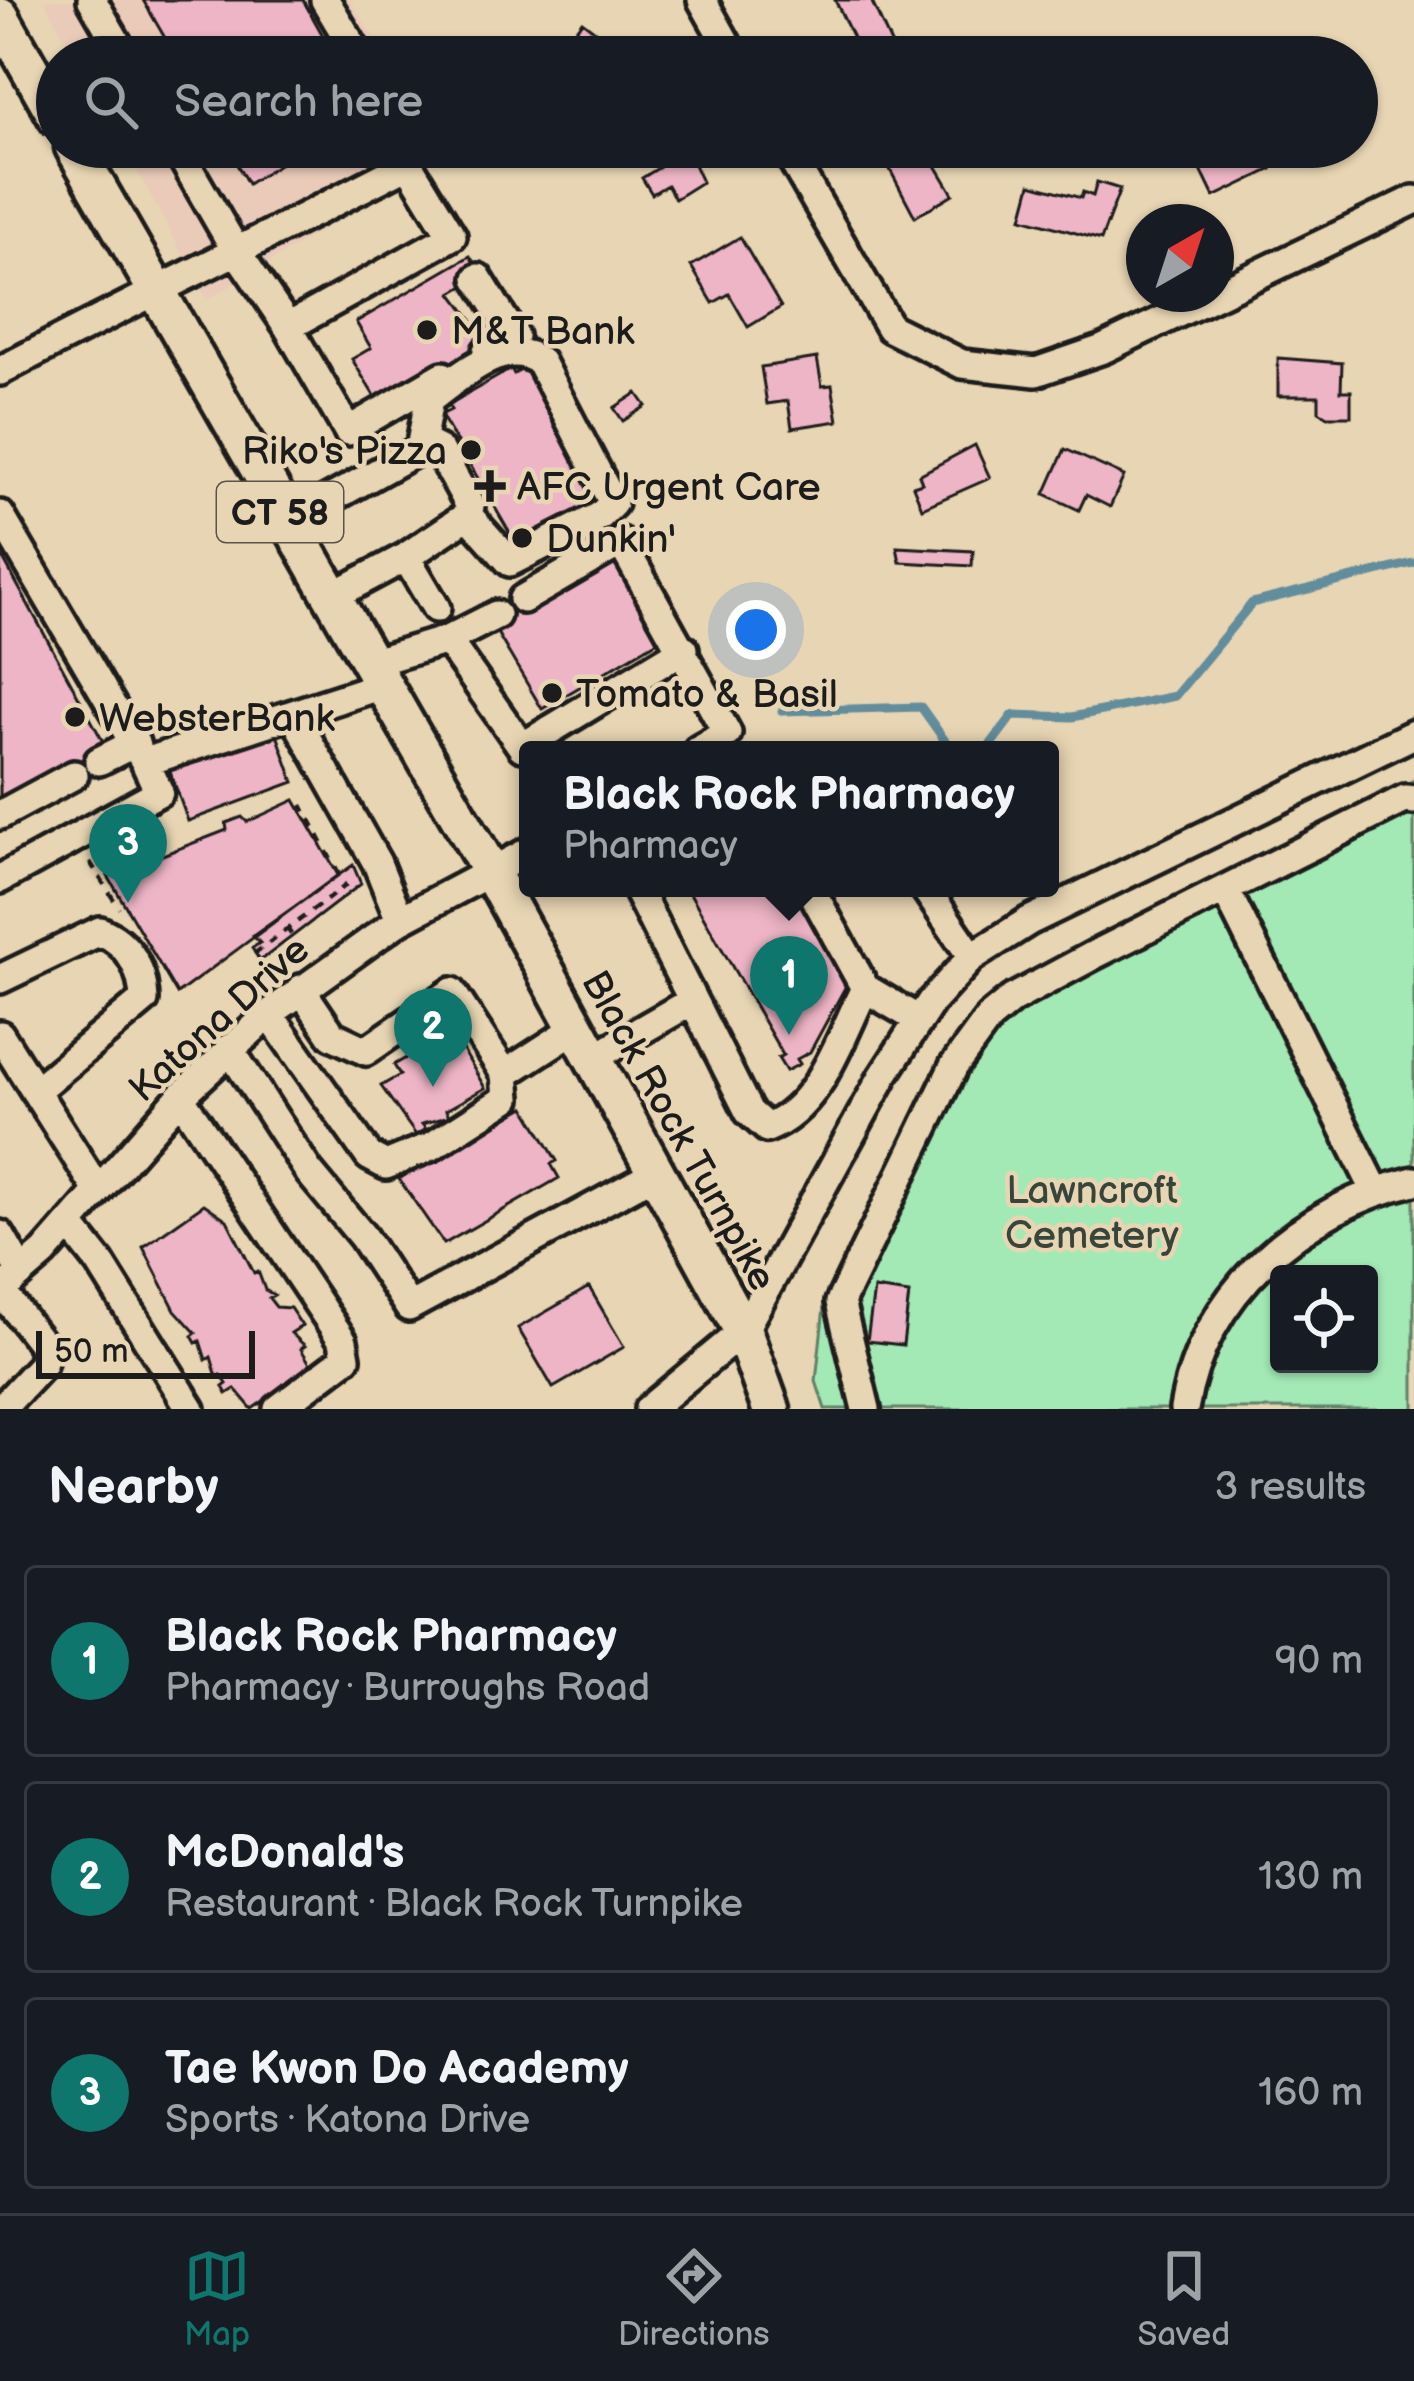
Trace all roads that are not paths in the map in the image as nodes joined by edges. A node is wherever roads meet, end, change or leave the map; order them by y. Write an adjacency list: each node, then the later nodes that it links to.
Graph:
1 (92, 0): 5 (street)
2 (325, 0): 6 (street)
3 (702, 0): 7 (street)
4 (0, 16): 8 (main road)
5 (113, 36)
6 (346, 36)
7 (722, 36)
8 (36, 80)
9 (86, 168): 17 (main road, Black Rock Turnpike / CT 58)
10 (188, 168): 15 (street)
11 (387, 168): 15 (street)
12 (415, 168): 16 (street)
13 (797, 168): 14 (street)
14 (1414, 200)
15 (235, 249): 17 (street); 18 (street)
16 (466, 258): 18 (street); 18 (street)
17 (154, 289): 19 (street); 23 (main road, Black Rock Turnpike / CT 58)
18 (288, 327)
19 (0, 371)
20 (420, 449): 22 (street); 22 (street); 23 (street)
21 (0, 515): 37 (street)
22 (468, 515): 24 (street)
23 (287, 524): 25 (main road, Black Rock Turnpike / CT 58)
24 (406, 557): 25 (street); 27 (street)
25 (329, 598): 31 (main road, Black Rock Turnpike / CT 58)
26 (523, 599): 30 (street)
27 (436, 608)
28 (496, 615): 29 (street)
29 (447, 640): 31 (street); 36 (street)
30 (684, 649): 34 (street); 35 (street)
31 (373, 675): 32 (street); 43 (main road, Black Rock Turnpike / CT 58)
32 (292, 714): 37 (street); 49 (street)
33 (1414, 734): 50 (street)
34 (542, 741)
35 (713, 741)
36 (519, 743)
37 (140, 752): 38 (street); 44 (street)
38 (99, 760)
39 (74, 775): 41 (street)
40 (1414, 800): 45 (street)
41 (0, 815)
42 (519, 857): 43 (street, Katona Drive)
43 (491, 874): 49 (street, Katona Drive); 58 (main road, Black Rock Turnpike / CT 58)
44 (0, 879)
45 (1226, 891): 66 (street); 76 (street)
46 (640, 897): 54 (street)
47 (815, 897): 53 (street)
48 (932, 897): 50 (street)
49 (400, 920): 52 (street, Katona Drive)
50 (972, 957): 56 (street)
51 (0, 979): 61 (street)
52 (301, 988): 55 (street, Katona Drive); 60 (street)
53 (865, 988): 54 (street); 56 (street)
54 (692, 1001): 58 (street)
55 (269, 1014): 59 (street, Katona Drive); 60 (street)
56 (919, 1020): 70 (street)
57 (0, 1035): 61 (street)
58 (585, 1043): 60 (street); 63 (main road, Black Rock Turnpike / CT 58)
59 (230, 1048): 62 (street, Katona Drive); 63 (street)
60 (505, 1074)
61 (35, 1090): 65 (street)
62 (180, 1097): 65 (street, Katona Drive); 73 (street)
63 (656, 1173): 70 (main road, Black Rock Turnpike / CT 58)
64 (1414, 1181): 66 (street)
65 (97, 1190): 67 (street, Katona Drive)
66 (1375, 1190): 77 (street)
67 (70, 1226): 69 (street, Katona Drive); 72 (street)
68 (0, 1235): 69 (street)
69 (7, 1285): 71 (street)
70 (743, 1331): 74 (street); 75 (main road, Black Rock Turnpike / CT 58)
71 (2, 1409)
72 (191, 1409)
73 (278, 1409)
74 (649, 1409)
75 (770, 1409)
76 (866, 1409)
77 (1184, 1409)

